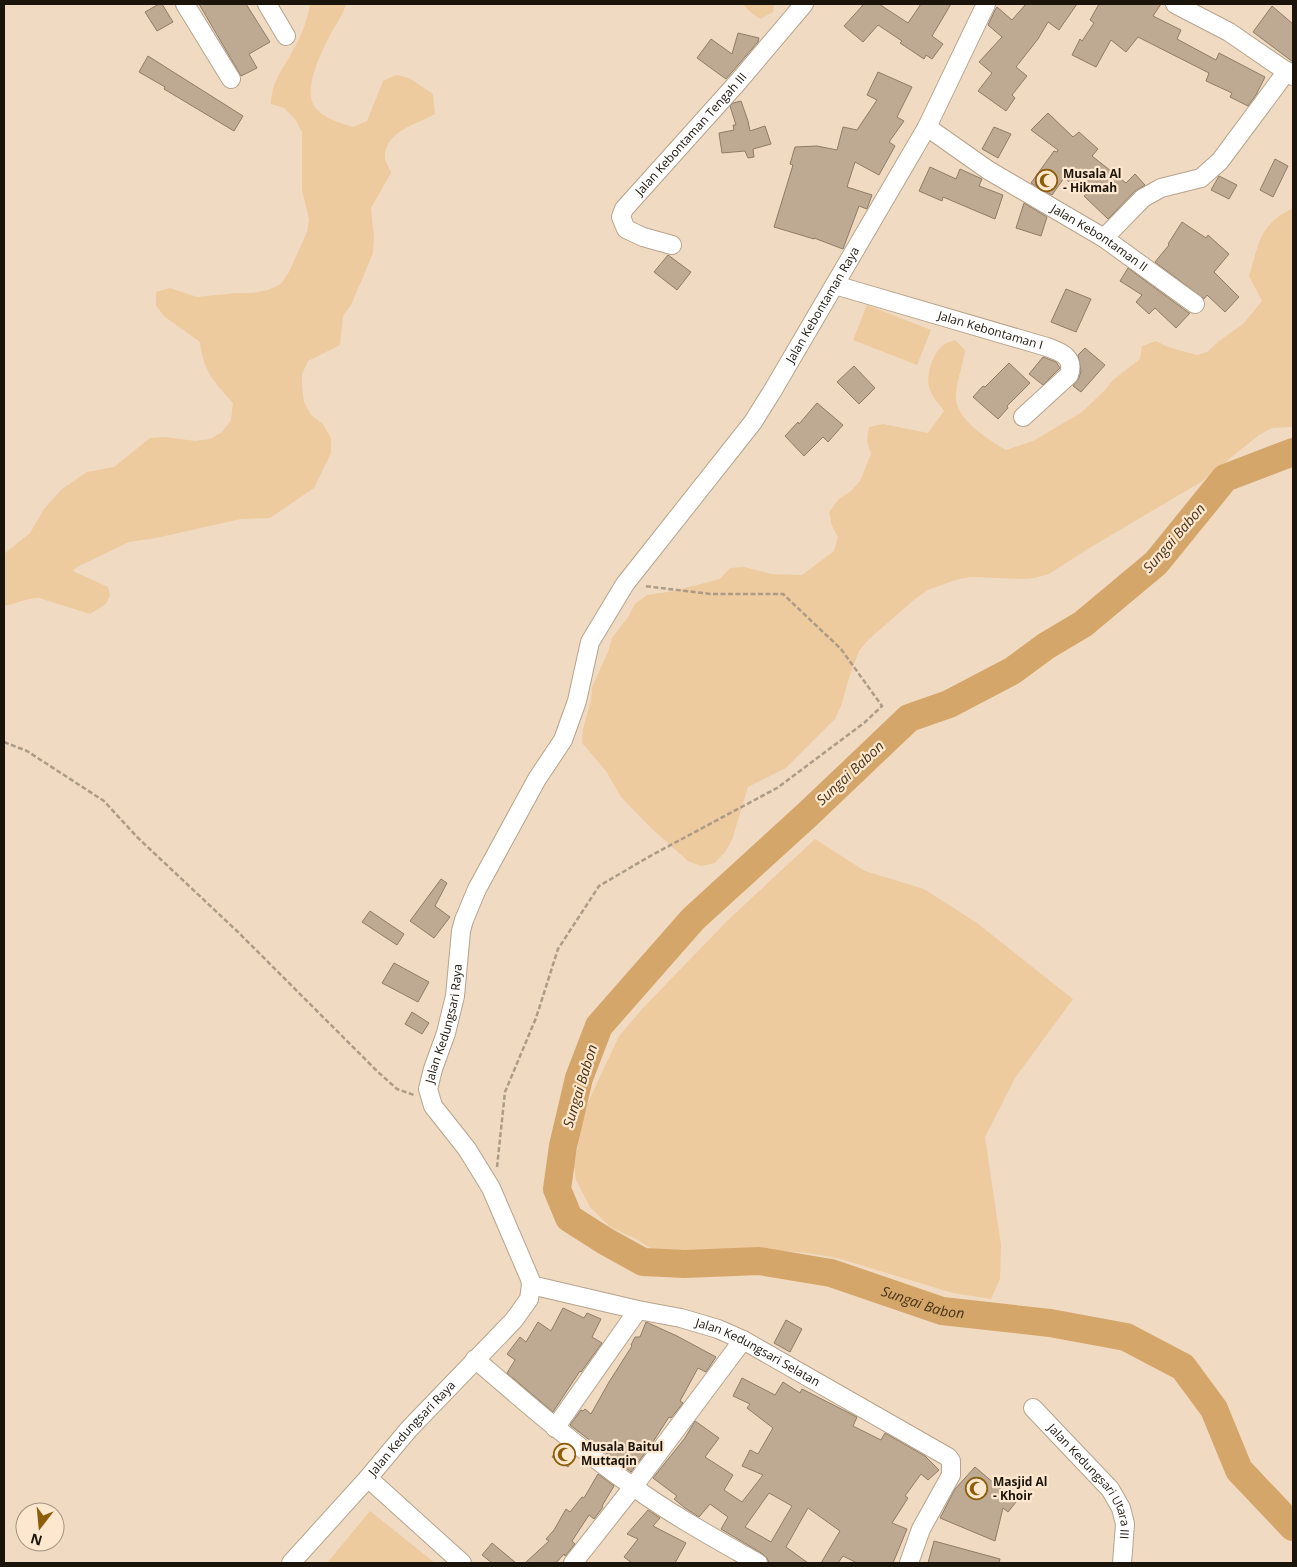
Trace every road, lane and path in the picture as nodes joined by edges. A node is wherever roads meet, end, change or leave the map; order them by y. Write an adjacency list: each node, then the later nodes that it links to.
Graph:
1 (185, 4): 8 (street)
2 (267, 4): 6 (street)
3 (804, 4): 11 (street, Jalan Kebontaman Tengah III)
4 (986, 4): 9 (street, Jalan Kebontaman Raya)
5 (1175, 4): 7 (street)
6 (286, 36)
7 (1290, 73): 10 (street)
8 (231, 79)
9 (927, 127): 10 (street, Jalan Kebontaman II); 12 (street, Jalan Kebontaman Raya)
10 (1104, 238): 13 (street, Jalan Kebontaman II)
11 (672, 245)
12 (835, 285): 14 (street, Jalan Kebontaman I); 15 (street, Jalan Kebontaman Raya)
13 (1195, 304)
14 (1023, 417)
15 (626, 584): 17 (street, Jalan Kedungsari Raya); 18 (path)
16 (4, 742): 17 (path)
17 (430, 1097): 18 (street, Jalan Kedungsari Raya)
18 (491, 1188): 19 (street, Jalan Kedungsari Raya)
19 (531, 1285): 20 (street, Jalan Kedungsari Selatan); 22 (street, Jalan Kedungsari Raya)
20 (638, 1310): 21 (street, Jalan Kedungsari Selatan); 24 (street)
21 (743, 1340): 26 (street); 31 (street, Jalan Kedungsari Selatan)
22 (476, 1359): 24 (street); 25 (street, Jalan Kedungsari Raya)
23 (1033, 1408): 32 (street, Jalan Kedungsari Utara III)
24 (555, 1428): 26 (street)
25 (368, 1478): 27 (street, Jalan Kedungsari Raya); 28 (street)
26 (633, 1487): 29 (street); 30 (street)
27 (291, 1563)
28 (462, 1563)
29 (573, 1563)
30 (758, 1563)
31 (909, 1563)
32 (1122, 1563)

